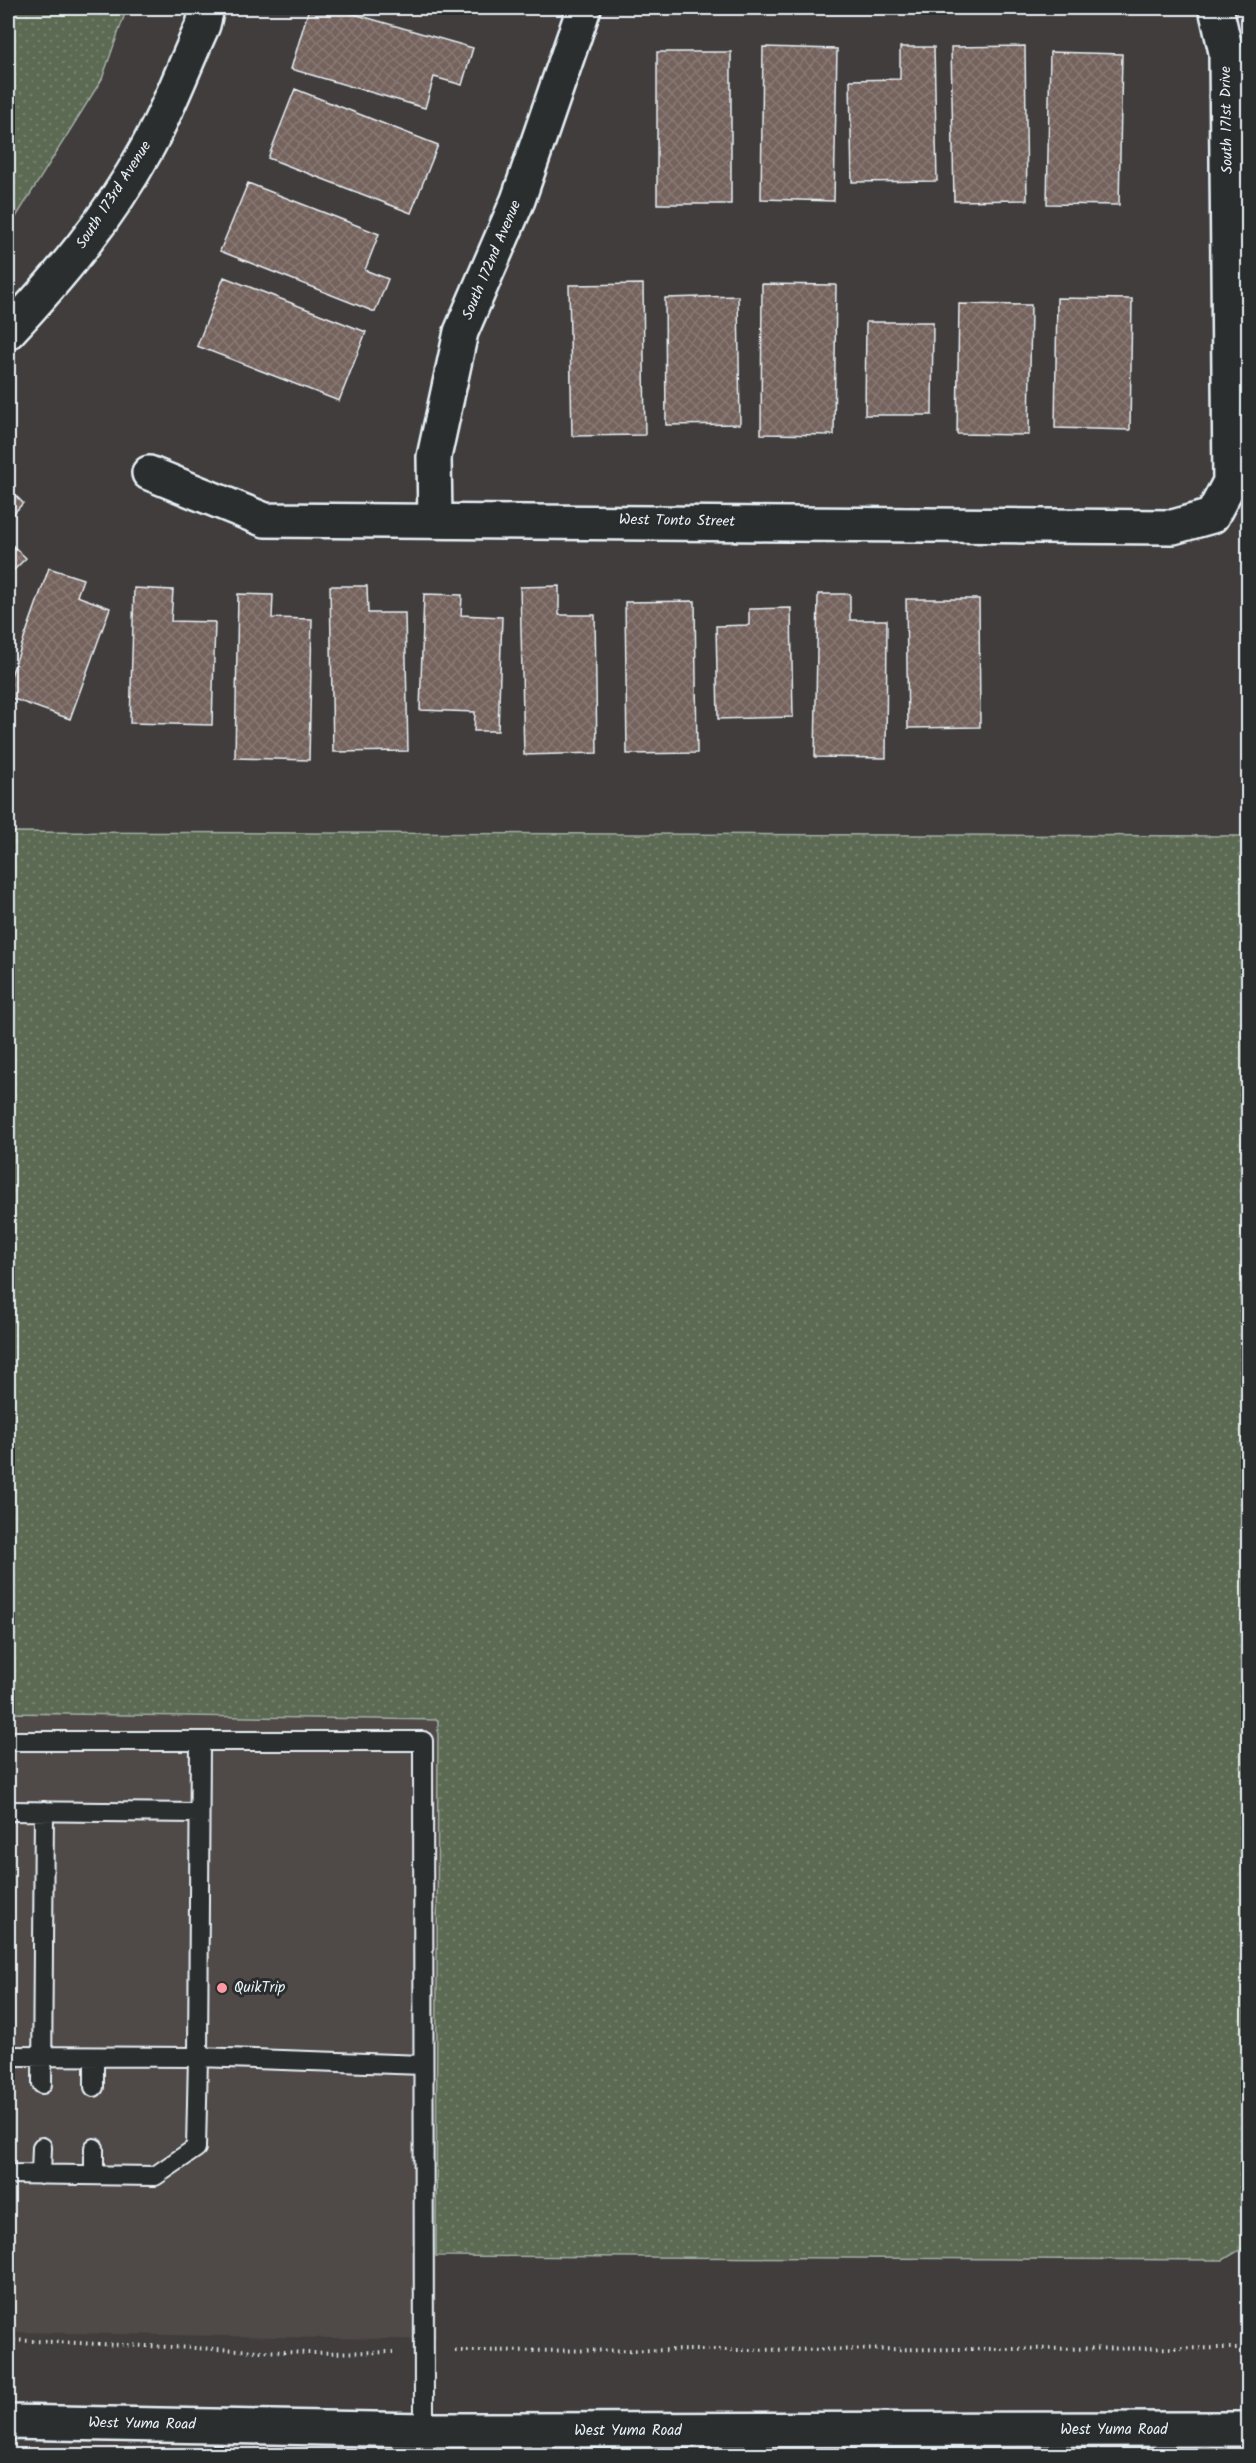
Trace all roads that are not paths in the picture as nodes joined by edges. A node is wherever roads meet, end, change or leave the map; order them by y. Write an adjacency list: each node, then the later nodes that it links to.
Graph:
1 (207, 8): 4 (street, South 173rd Avenue)
2 (584, 8): 7 (street, South 172nd Avenue)
3 (1216, 8): 6 (street, South 171st Drive)
4 (8, 332)
5 (149, 472): 7 (street, West Tonto Street)
6 (1212, 516): 7 (street, West Tonto Street)
7 (435, 519)
8 (8, 1741): 9 (lane)
9 (200, 1741): 12 (lane); 17 (lane)
10 (8, 1811): 11 (lane)
11 (44, 1811): 12 (lane); 14 (lane)
12 (199, 1813): 16 (lane)
13 (8, 2056): 14 (lane)
14 (43, 2056): 15 (lane); 18 (lane)
15 (94, 2057): 16 (lane); 19 (lane)
16 (198, 2057): 17 (lane); 24 (lane)
17 (423, 2065): 27 (lane)
18 (42, 2084)
19 (94, 2087)
20 (42, 2147): 23 (lane)
21 (94, 2148): 24 (lane)
22 (8, 2174): 23 (lane)
23 (41, 2175): 24 (lane)
24 (94, 2175)
25 (8, 2422): 27 (street, West Yuma Road)
26 (1248, 2429): 27 (street, West Yuma Road)
27 (424, 2430)

